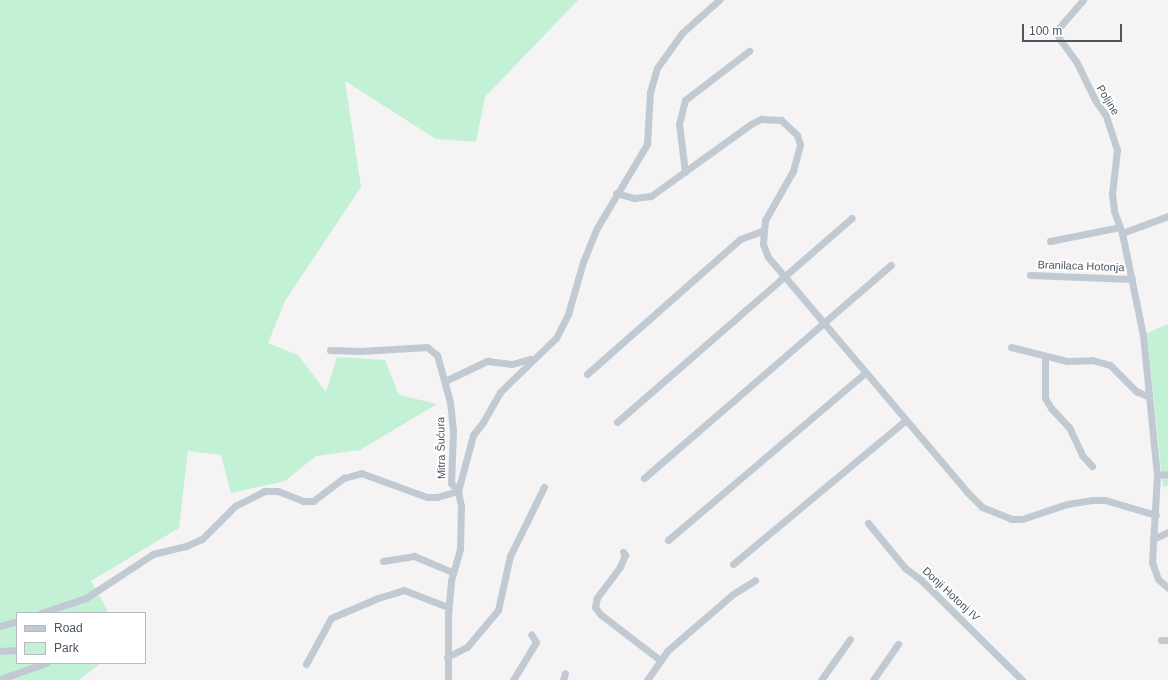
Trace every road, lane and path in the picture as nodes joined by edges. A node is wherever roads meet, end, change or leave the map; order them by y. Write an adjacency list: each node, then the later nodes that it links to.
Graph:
1 (719, 0): 5 (street)
2 (1083, 0): 8 (street, Poljine)
3 (749, 51): 4 (street)
4 (685, 172): 5 (street); 9 (street)
5 (616, 193): 19 (street)
6 (1168, 216): 8 (street)
7 (852, 218): 13 (street)
8 (1121, 230): 10 (street); 14 (street, Branilaca Hotonja)
9 (762, 231): 13 (street); 21 (street)
10 (1050, 240)
11 (891, 265): 15 (street)
12 (1030, 275): 14 (street, Branilaca Hotonja)
13 (784, 277): 15 (street); 25 (street)
14 (1132, 279): 23 (street, Branilaca Hotonja)
15 (822, 323): 20 (street); 29 (street)
16 (1011, 347): 18 (street)
17 (330, 350): 22 (street, Mitra Šućura)
18 (1045, 357): 23 (street); 26 (street)
19 (532, 359): 22 (street); 31 (street)
20 (865, 373): 24 (street); 36 (street)
21 (586, 374)
22 (445, 381): 31 (street, Mitra Šućura)
23 (1147, 396): 28 (street, Branilaca Hotonja)
24 (906, 420): 32 (street); 39 (street)
25 (617, 422)
26 (1092, 466)
27 (1168, 474): 28 (street)
28 (1157, 476): 32 (street, Branilaca Hotonja)
29 (644, 478)
30 (544, 487): 52 (street)
31 (458, 491): 40 (street, Mitra Šućura); 44 (street)
32 (1156, 515): 35 (street, Branilaca Hotonja)
33 (868, 523): 62 (street, Donji Hotonj IV)
34 (1168, 532): 35 (street)
35 (1153, 539): 42 (street, Branilaca Hotonja)
36 (668, 540)
37 (623, 552): 53 (street)
38 (383, 561): 40 (street)
39 (733, 564)
40 (452, 572): 43 (street, Mitra Šućura)
41 (754, 580): 53 (street)
42 (1168, 588)
43 (448, 607): 52 (street, Mitra Šućura); 55 (street)
44 (44, 612)
45 (16, 621): 46 (street)
46 (0, 626)
47 (531, 634): 58 (street)
48 (850, 639): 60 (street)
49 (898, 644): 61 (street)
50 (16, 650): 51 (street)
51 (0, 651)
52 (447, 657): 57 (street, Mitra Šućura)
53 (660, 660): 59 (street)
54 (43, 664): 56 (street)
55 (306, 664)
56 (0, 679)
57 (448, 680)
58 (513, 680)
59 (647, 680)
60 (821, 680)
61 (873, 680)
62 (1022, 680)

